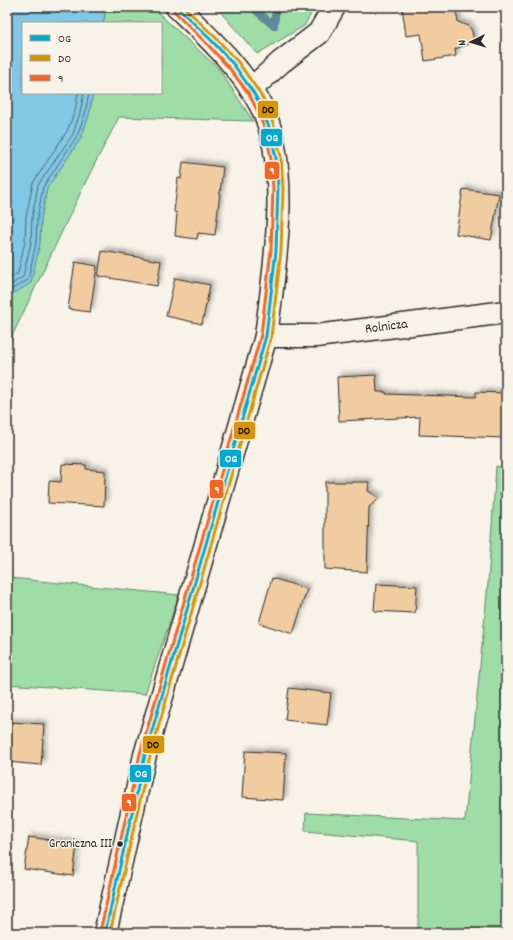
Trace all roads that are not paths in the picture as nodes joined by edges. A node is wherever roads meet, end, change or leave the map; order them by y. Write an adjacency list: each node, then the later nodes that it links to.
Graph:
1 (177, 7): 3 (street)
2 (334, 7): 3 (street)
3 (251, 89): 5 (street)
4 (506, 312): 5 (street, Rolnicza)
5 (266, 336): 6 (street)
6 (105, 933)

